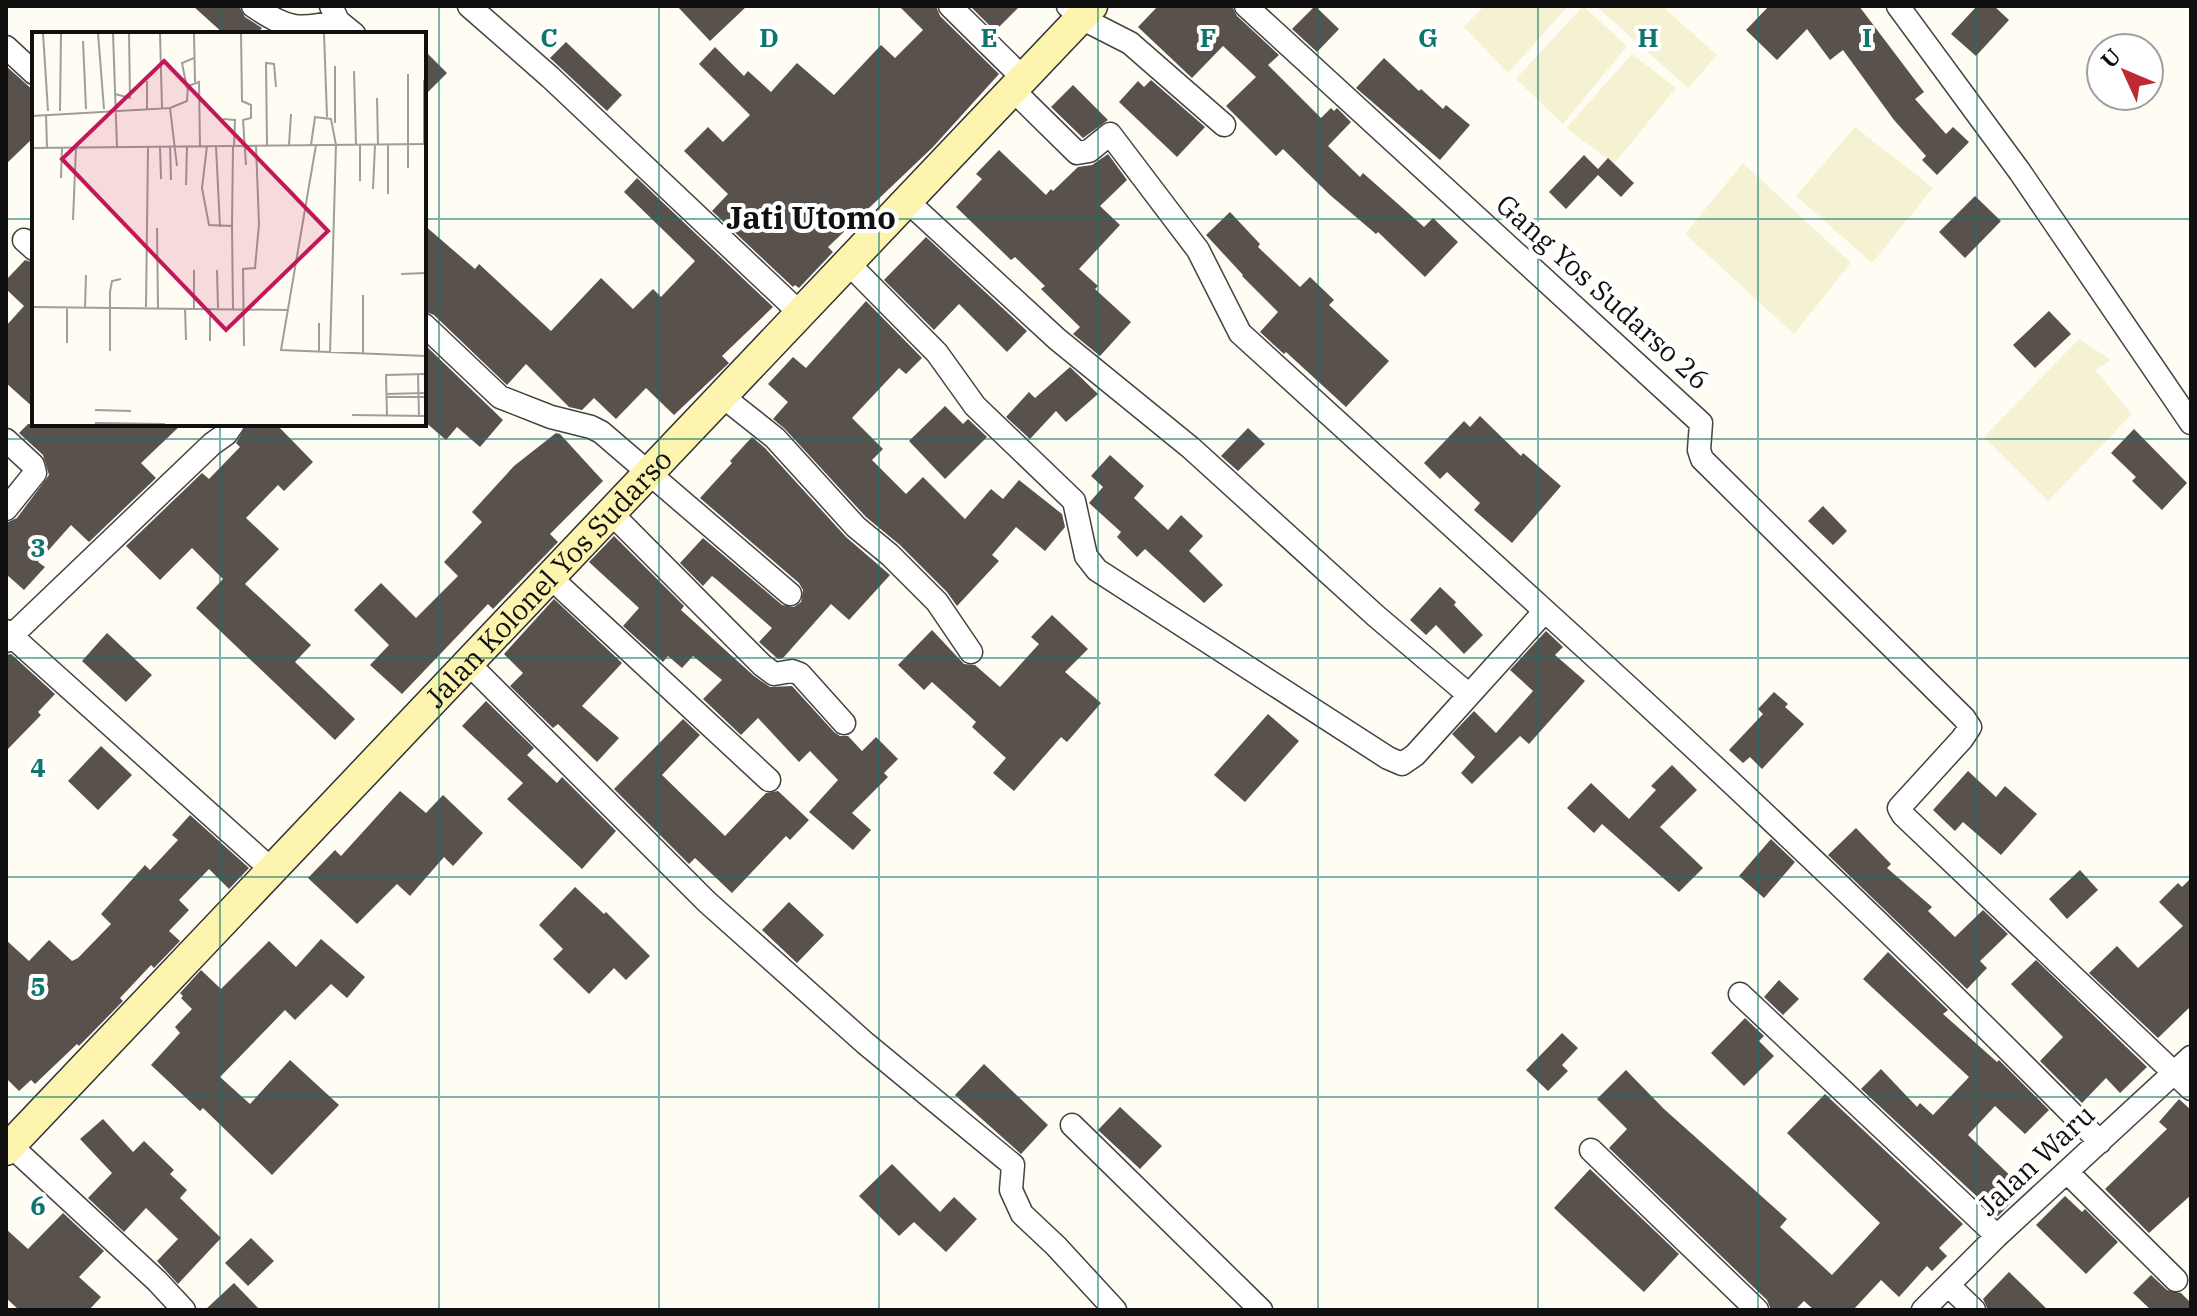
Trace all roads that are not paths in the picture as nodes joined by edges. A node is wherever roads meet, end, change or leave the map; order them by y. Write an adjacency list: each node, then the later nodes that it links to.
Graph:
1 (253, 6): 7 (street)
2 (469, 6): 14 (street)
3 (950, 6): 10 (street)
4 (1246, 6): 34 (street, Gang Yos Sudarso 26)
5 (1898, 6): 17 (street)
6 (1081, 10): 10 (street, Jalan Kolonel Yos Sudarso); 11 (street)
7 (341, 20)
8 (6, 47): 9 (street)
9 (32, 71)
10 (1018, 84): 12 (street, Jalan Kolonel Yos Sudarso); 25 (street)
11 (1224, 125)
12 (907, 201): 13 (street, Jalan Kolonel Yos Sudarso); 29 (street)
13 (848, 263): 14 (street, Jalan Kolonel Yos Sudarso); 29 (street)
14 (800, 313): 16 (street, Jalan Kolonel Yos Sudarso)
15 (426, 327): 20 (street)
16 (722, 396): 20 (street, Jalan Kolonel Yos Sudarso); 27 (street)
17 (2191, 423)
18 (224, 427): 26 (street)
19 (6, 440): 21 (street)
20 (649, 473): 22 (street, Jalan Kolonel Yos Sudarso); 24 (street)
21 (6, 509)
22 (611, 513): 23 (street, Jalan Kolonel Yos Sudarso); 30 (street)
23 (550, 577): 28 (street, Jalan Kolonel Yos Sudarso); 31 (street)
24 (790, 594)
25 (1545, 611): 29 (street); 36 (street)
26 (8, 636): 32 (street)
27 (971, 652)
28 (468, 663): 32 (street, Jalan Kolonel Yos Sudarso); 44 (street)
29 (1469, 695)
30 (844, 723)
31 (769, 780)
32 (272, 870): 37 (street, Jalan Kolonel Yos Sudarso)
33 (1740, 994): 40 (street)
34 (2186, 1073): 36 (street, Jalan Waru)
35 (1072, 1125): 45 (street)
36 (2100, 1142): 39 (street, Jalan Waru)
37 (8, 1147): 43 (street)
38 (1591, 1150): 46 (street)
39 (2067, 1172): 40 (street, Jalan Waru); 41 (street)
40 (1997, 1236): 42 (street, Jalan Waru)
41 (2176, 1280)
42 (1948, 1285): 47 (street, Jalan Waru); 48 (street)
43 (184, 1310)
44 (1115, 1310)
45 (1261, 1310)
46 (1757, 1310)
47 (1923, 1310)
48 (1974, 1310)

